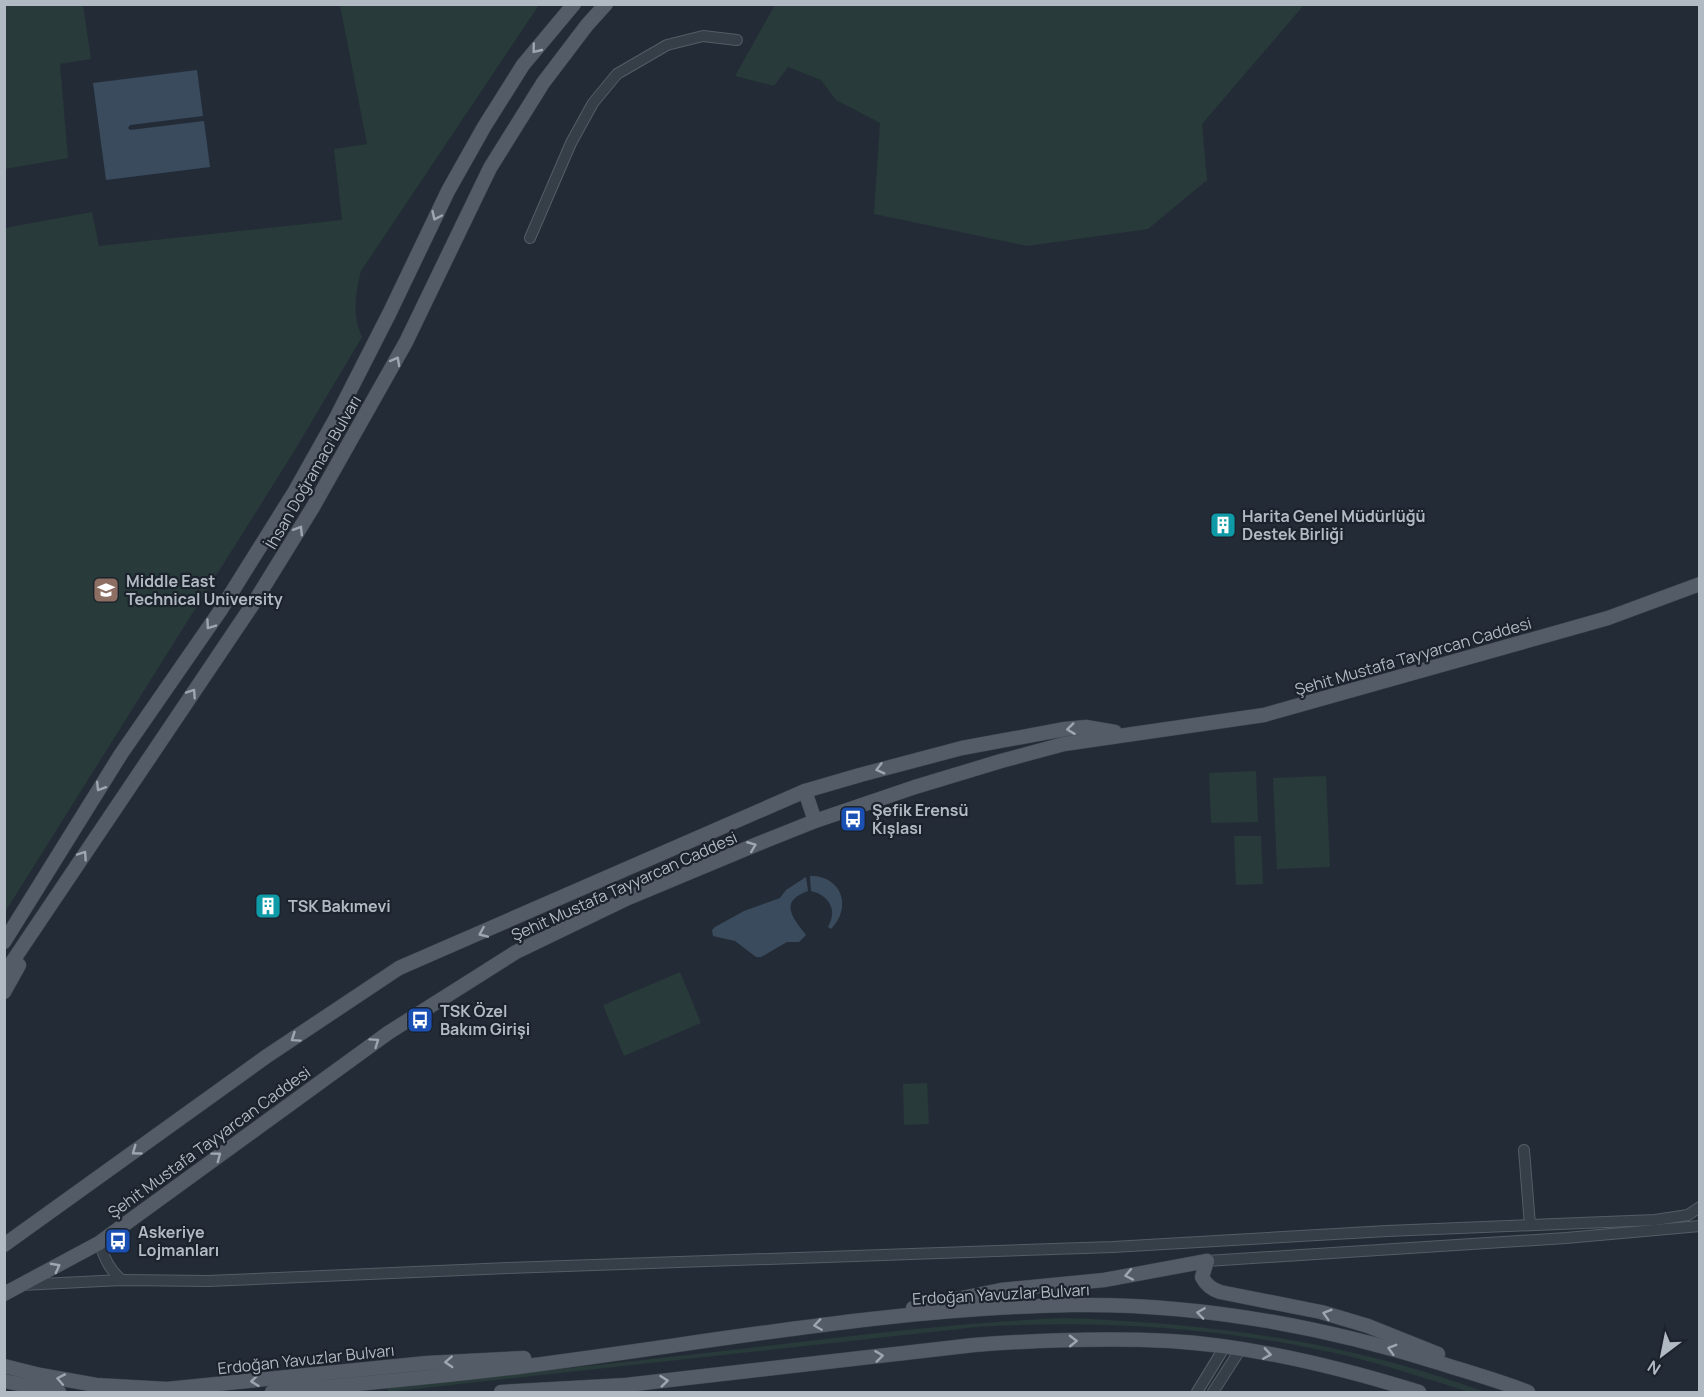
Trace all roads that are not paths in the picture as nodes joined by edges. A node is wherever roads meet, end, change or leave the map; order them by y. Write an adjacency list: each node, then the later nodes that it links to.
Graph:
1 (574, 4): 9 (main road, İhsan Doğramacı Bulvarı, one-way to 9)
2 (606, 4): 10 (main road, İhsan Doğramacı Bulvarı, one-way to 2)
3 (737, 40): 4 (street)
4 (530, 238)
5 (1700, 584): 6 (main road, Şehit Mustafa Tayyarcan Caddesi)
6 (1128, 734): 7 (main road, Şehit Mustafa Tayyarcan Caddesi, one-way to 7); 8 (main road, Şehit Mustafa Tayyarcan Caddesi)
7 (805, 791): 8 (main road); 20 (main road, Şehit Mustafa Tayyarcan Caddesi, one-way to 20)
8 (815, 821): 19 (main road, Şehit Mustafa Tayyarcan Caddesi, one-way to 8)
9 (59, 853): 11 (main road); 12 (main road, İhsan Doğramacı Bulvarı)
10 (67, 879): 13 (main road, İhsan Doğramacı Bulvarı); 14 (main road)
11 (4, 933)
12 (4, 942)
13 (4, 974)
14 (4, 992)
15 (1524, 1150): 17 (street)
16 (1700, 1208): 17 (street)
17 (1530, 1225): 22 (street)
18 (1700, 1226): 21 (street)
19 (99, 1243): 22 (street); 23 (main road, Şehit Mustafa Tayyarcan Caddesi, one-way to 19)
20 (4, 1245)
21 (1207, 1261): 25 (main road, one-way to 25); 32 (main road, one-way to 21)
22 (122, 1281): 23 (street)
23 (21, 1286): 24 (main road, Şehit Mustafa Tayyarcan Caddesi)
24 (5, 1294)
25 (847, 1321): 28 (main road, Erdoğan Yavuzlar Bulvarı, one-way to 28); 32 (main road, Erdoğan Yavuzlar Bulvarı, one-way to 25)
26 (1224, 1348): 27 (main road); 31 (main road, one-way to 26); 36 (street)
27 (1240, 1350): 37 (street); 38 (main road, one-way to 38)
28 (613, 1354): 29 (main road, Erdoğan Yavuzlar Bulvarı, one-way to 29); 34 (main road, Erdoğan Yavuzlar Bulvarı)
29 (4, 1366)
30 (4, 1381): 33 (main road)
31 (632, 1389): 35 (main road)
32 (1523, 1391)
33 (58, 1392)
34 (272, 1392)
35 (501, 1392)
36 (1197, 1392)
37 (1213, 1392)
38 (1419, 1392)

